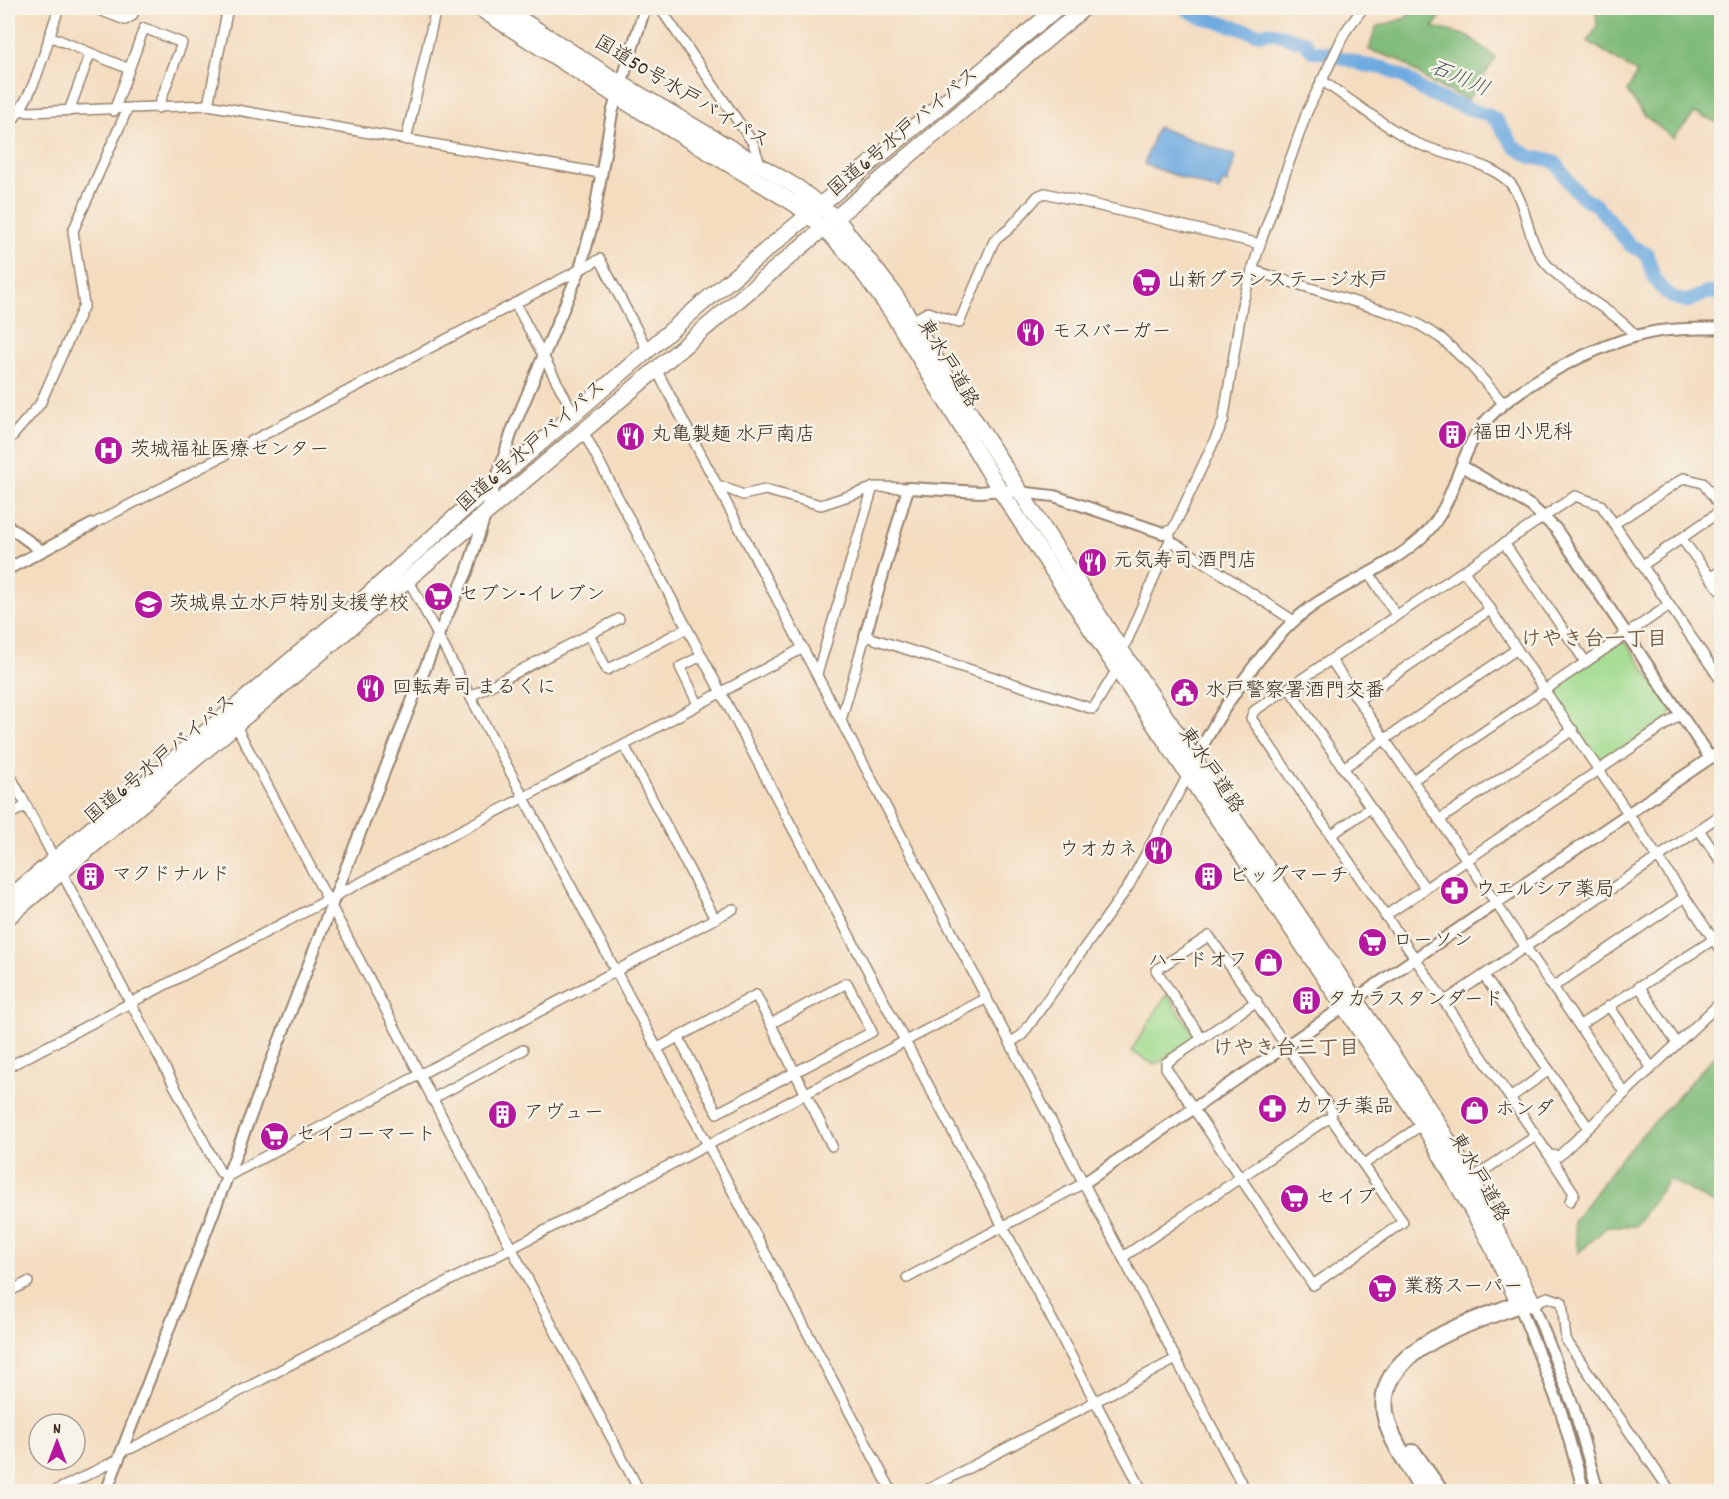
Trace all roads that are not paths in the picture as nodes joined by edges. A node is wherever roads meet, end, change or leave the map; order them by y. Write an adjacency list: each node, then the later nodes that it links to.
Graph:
1 (59, 8): 14 (street)
2 (94, 8): 3 (street)
3 (136, 8)
4 (216, 8): 13 (street)
5 (436, 8): 27 (street)
6 (479, 8): 18 (highway, 国道50号水戸バイパス)
7 (503, 8): 18 (highway, 国道50号水戸バイパス)
8 (645, 8): 18 (street)
9 (660, 8): 28 (street)
10 (1057, 8): 30 (highway, 国道6号水戸バイパス)
11 (1084, 8): 32 (highway, 国道6号水戸バイパス)
12 (1363, 8): 17 (street)
13 (228, 10): 19 (street)
14 (49, 36): 15 (street); 23 (street)
15 (90, 54): 16 (street); 24 (street)
16 (127, 68): 21 (street); 25 (street)
17 (1321, 81): 33 (street); 39 (street)
18 (618, 89): 28 (highway, 国道50号水戸バイパス); 29 (street); 31 (highway, 国道50号水戸バイパス)
19 (208, 105): 21 (street); 27 (street)
20 (8, 106): 23 (street)
21 (158, 108): 22 (street)
22 (127, 110): 25 (street); 46 (street)
23 (21, 111): 24 (street); 26 (street)
24 (69, 111): 25 (street)
25 (114, 111)
26 (8, 126)
27 (406, 140): 29 (street)
28 (760, 164): 30 (highway, 国道50号水戸バイパス)
29 (600, 173): 34 (street)
30 (821, 204): 31 (highway, 国道6号水戸バイパス); 32 (highway, 国道50号水戸バイパス)
31 (808, 214): 32 (highway, 東水戸道路); 40 (highway, 国道6号水戸バイパス)
32 (830, 223): 37 (highway, 東水戸道路); 42 (highway, 国道6号水戸バイパス); 52 (highway, 東水戸道路)
33 (1260, 244): 35 (street); 37 (street)
34 (580, 269): 36 (street); 40 (street); 41 (street)
35 (1252, 270): 43 (street); 60 (street)
36 (515, 303): 41 (street); 57 (street)
37 (912, 321): 53 (highway, 東水戸道路)
38 (1722, 328): 39 (street)
39 (1636, 336): 43 (street)
40 (648, 351): 44 (highway, 国道6号水戸バイパス)
41 (544, 358): 44 (street); 48 (street)
42 (656, 369): 45 (highway, 国道6号水戸バイパス); 49 (street)
43 (1503, 403): 47 (street)
44 (574, 414): 48 (highway, 国道6号水戸バイパス)
45 (583, 431): 56 (highway, 国道6号水戸バイパス); 77 (street)
46 (8, 441)
47 (1462, 466): 55 (street); 68 (street)
48 (495, 482): 56 (street); 122 (highway, 国道6号水戸バイパス)
49 (718, 485): 50 (street); 82 (street)
50 (873, 488): 51 (street); 89 (street)
51 (908, 488): 52 (street); 81 (street)
52 (1000, 490): 53 (street); 88 (highway, 東水戸道路)
53 (1019, 493): 60 (street); 84 (highway, 東水戸道路)
54 (1722, 510): 58 (street); 61 (street)
55 (1543, 516): 58 (street); 62 (street); 79 (street)
56 (484, 517): 70 (highway, 国道6号水戸バイパス); 78 (street)
57 (93, 524): 63 (street)
58 (1614, 524): 64 (street)
59 (8, 526): 63 (street)
60 (1167, 535): 76 (street); 84 (street)
61 (1682, 539): 64 (street); 69 (street)
62 (1504, 543): 67 (street); 87 (street)
63 (42, 551): 65 (street)
64 (1643, 565): 72 (street)
65 (8, 569)
66 (1722, 570): 69 (street)
67 (1464, 571): 73 (street); 74 (street)
68 (1369, 573): 74 (street); 76 (street)
69 (1711, 577): 71 (street)
70 (408, 579): 78 (street); 99 (highway, 国道6号水戸バイパス)
71 (1722, 593)
72 (1668, 606): 79 (street); 90 (street)
73 (1491, 609): 83 (street); 95 (street)
74 (1396, 615): 86 (street)
75 (619, 619): 80 (street)
76 (1294, 621): 105 (street)
77 (687, 628): 80 (street); 85 (street)
78 (439, 633): 94 (street); 126 (street)
79 (1626, 633): 87 (street); 97 (street)
80 (590, 634): 94 (street)
81 (865, 636): 88 (street); 98 (street)
82 (803, 648): 89 (street); 93 (street)
83 (1517, 649): 92 (street); 101 (street)
84 (1121, 650): 105 (highway, 東水戸道路)
85 (701, 656): 93 (street); 96 (street)
86 (1331, 660): 91 (street); 95 (street)
87 (1585, 661): 92 (street)
88 (1117, 669): 105 (highway, 東水戸道路)
89 (817, 674): 98 (street)
90 (1722, 682)
91 (1289, 688): 106 (street); 118 (street)
92 (1545, 689): 100 (street); 109 (street)
93 (720, 692): 96 (street); 151 (street)
94 (471, 696): 110 (street)
95 (1358, 700): 101 (street)
96 (699, 704): 102 (street)
97 (1681, 714): 104 (street); 107 (street)
98 (842, 720): 140 (street)
99 (235, 724): 122 (highway, 国道6号水戸バイパス); 126 (street)
100 (1573, 730): 107 (street); 116 (street)
101 (1384, 739): 106 (street); 109 (street)
102 (624, 745): 110 (street); 131 (street)
103 (1722, 750): 104 (street)
104 (1710, 758): 113 (street)
105 (1191, 768): 144 (highway, 東水戸道路); 152 (street)
106 (1343, 768): 112 (street)
107 (1600, 769): 113 (street); 120 (street)
108 (8, 771): 111 (street)
109 (1413, 780): 116 (street)
110 (524, 795): 126 (street); 136 (street)
111 (26, 806): 115 (street); 122 (street)
112 (1370, 808): 118 (street); 123 (street)
113 (1630, 813): 119 (street); 127 (street)
114 (1722, 814): 117 (street)
115 (8, 816)
116 (1439, 820): 120 (street)
117 (1699, 830): 119 (street); 121 (street)
118 (1331, 835): 129 (street)
119 (1658, 857): 124 (street); 133 (street)
120 (1466, 861): 123 (street); 127 (street)
121 (1722, 863)
122 (59, 865): 125 (highway, 国道6号水戸バイパス); 130 (highway, 国道6号水戸バイパス); 143 (street)
123 (1425, 888): 129 (street)
124 (1685, 897): 132 (street); 139 (street)
125 (8, 899)
126 (331, 901): 143 (street); 161 (street); 175 (street)
127 (1495, 904): 133 (street); 135 (street)
128 (733, 909): 131 (street)
129 (1385, 916): 135 (street)
130 (8, 917)
131 (715, 919): 136 (street)
132 (1713, 940): 134 (street); 138 (street)
133 (1524, 947): 137 (street); 139 (street)
134 (1722, 951)
135 (1413, 959): 144 (street); 145 (street)
136 (616, 970): 155 (street); 161 (street)
137 (1484, 976): 145 (street); 159 (street)
138 (1639, 986): 146 (street); 153 (street)
139 (1553, 987): 148 (street)
140 (987, 998): 151 (street); 152 (street)
141 (1257, 1001): 150 (street); 150 (street); 154 (street)
142 (1722, 1001): 153 (street)
143 (129, 1002): 157 (street); 175 (street)
144 (1350, 1002): 154 (street); 168 (highway, 東水戸道路); 177 (highway, 東水戸道路)
145 (1444, 1002): 164 (street)
146 (1609, 1006): 148 (street); 158 (street)
147 (772, 1023): 149 (street); 160 (street); 160 (street)
148 (1580, 1025): 163 (street)
149 (678, 1036): 155 (street); 160 (street)
150 (1202, 1039): 166 (street)
151 (905, 1042): 162 (street); 180 (street)
152 (1011, 1042): 178 (street)
153 (1676, 1042): 158 (street)
154 (1286, 1045): 166 (street); 167 (street)
155 (658, 1048): 171 (street)
156 (523, 1050): 165 (street)
157 (8, 1067)
158 (1651, 1067): 163 (street)
159 (1549, 1070): 164 (street); 169 (street)
160 (795, 1071): 162 (street)
161 (419, 1074): 165 (street); 175 (street)
162 (806, 1091): 171 (street); 172 (street)
163 (1624, 1092): 169 (street)
164 (1510, 1098): 170 (street)
165 (432, 1099): 181 (street)
166 (1193, 1108): 176 (street); 178 (street)
167 (1331, 1118): 174 (street); 176 (street)
168 (1423, 1124): 174 (street); 186 (highway, 東水戸道路)
169 (1588, 1127): 173 (street)
170 (1536, 1136): 173 (street); 177 (street)
171 (708, 1145): 181 (street); 193 (street)
172 (832, 1146)
173 (1549, 1155): 179 (street)
174 (1364, 1164): 176 (street)
175 (228, 1176): 189 (street)
176 (1240, 1177): 182 (street)
177 (1471, 1179): 186 (highway, 東水戸道路)
178 (1084, 1183): 180 (street); 182 (street)
179 (1570, 1201)
180 (1003, 1227): 183 (street); 188 (street)
181 (512, 1250): 189 (street); 192 (street)
182 (1123, 1257): 187 (street)
183 (907, 1278)
184 (28, 1282): 185 (street)
185 (8, 1292)
186 (1525, 1307): 197 (highway); 198 (highway); 199 (street); 200 (street); 201 (street)
187 (1176, 1359): 188 (street); 196 (street)
188 (1096, 1401): 194 (street); 195 (street)
189 (120, 1455): 190 (street); 191 (street)
190 (53, 1491)
191 (106, 1491)
192 (640, 1491)
193 (892, 1491)
194 (923, 1491)
195 (1143, 1491)
196 (1246, 1491)
197 (1424, 1491)
198 (1440, 1491)
199 (1584, 1491)
200 (1598, 1491)
201 (1671, 1491)

